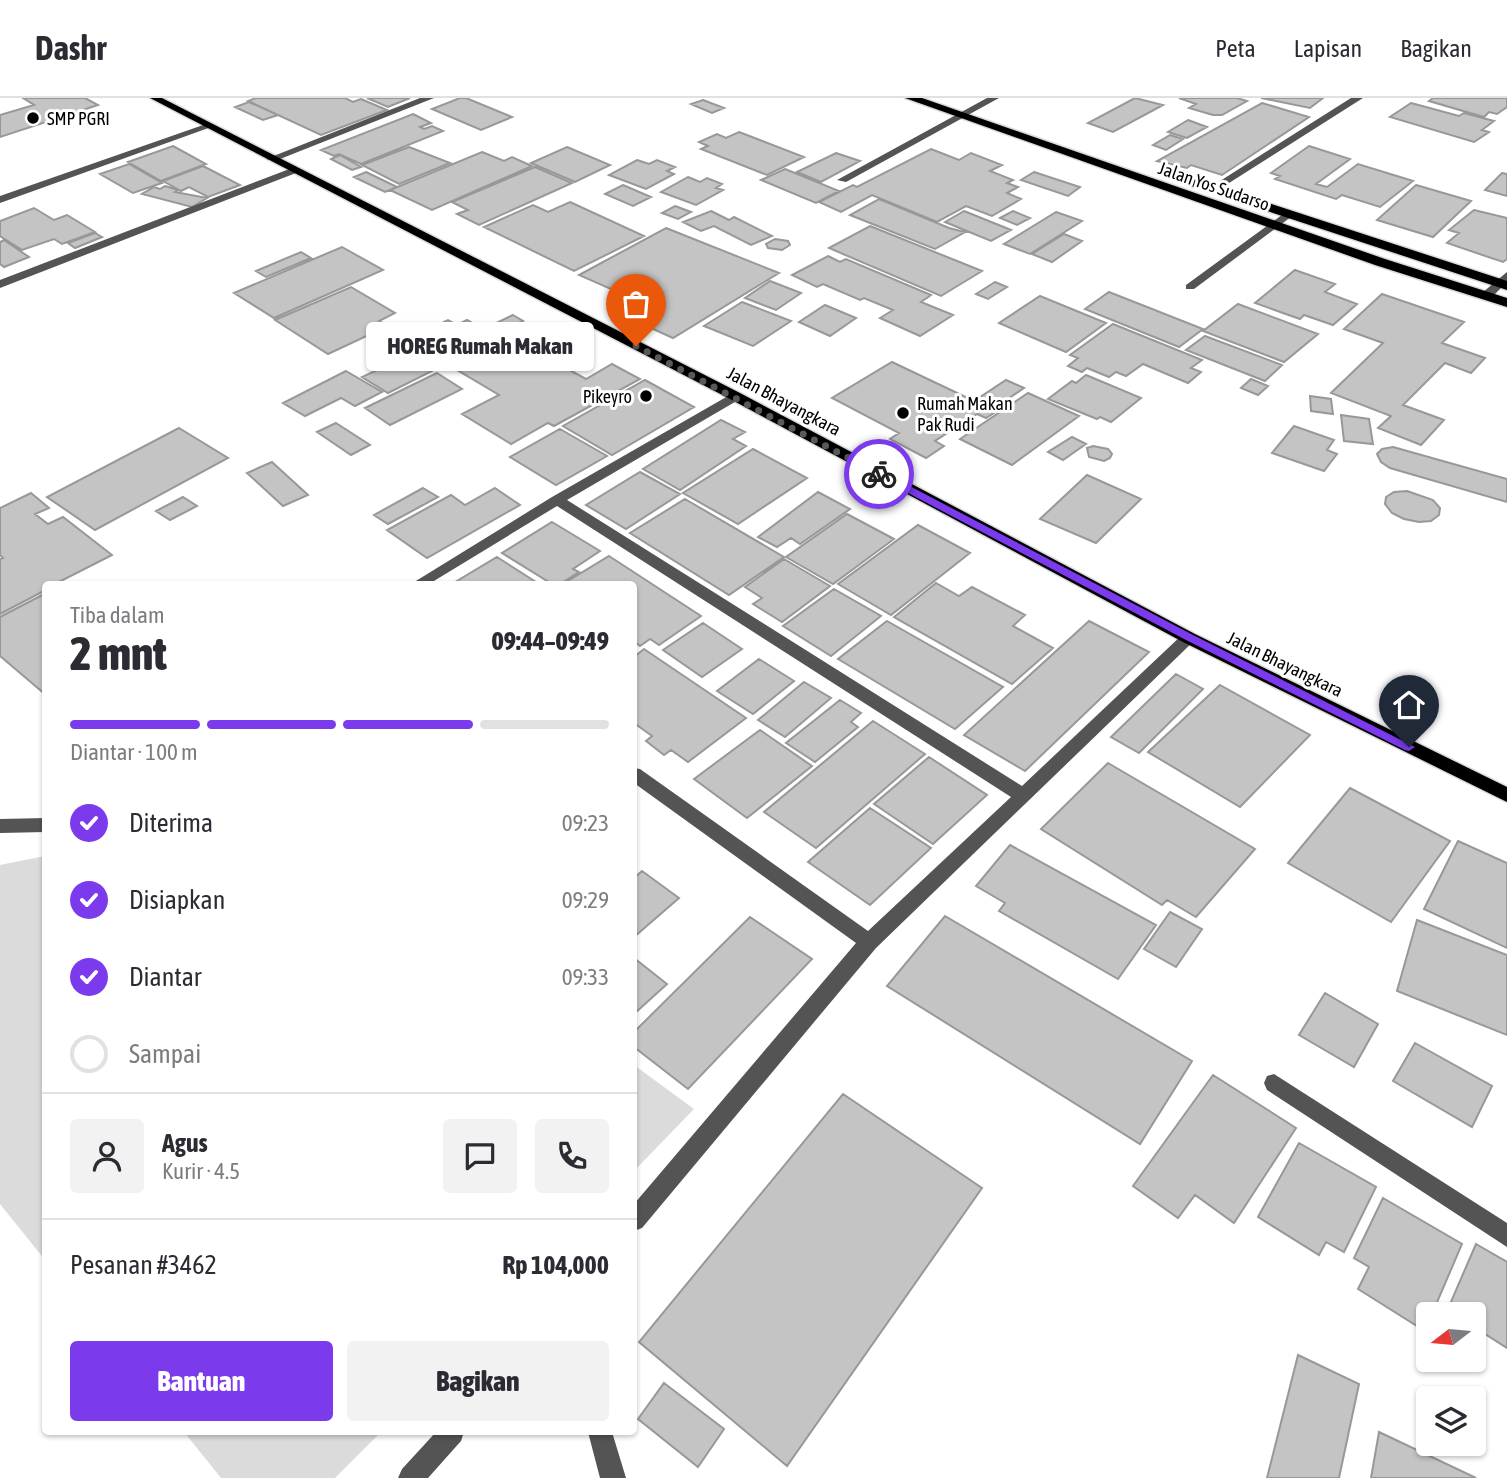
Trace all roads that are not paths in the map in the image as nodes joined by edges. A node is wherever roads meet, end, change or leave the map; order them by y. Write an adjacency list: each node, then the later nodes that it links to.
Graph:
1 (155, 98): 9 (main road, Jalan Bhayangkara)
2 (429, 98): 10 (street)
3 (911, 98): 8 (highway, Jalan Yos Sudarso)
4 (953, 98): 7 (highway, Jalan Yos Sudarso)
5 (994, 98): 7 (street)
6 (1357, 98): 13 (street)
7 (977, 107): 8 (street); 13 (highway, Jalan Yos Sudarso)
8 (961, 116): 12 (street); 16 (highway, Jalan Yos Sudarso)
9 (209, 126): 10 (main road, Jalan Bhayangkara); 14 (street)
10 (271, 159): 11 (main road, Jalan Bhayangkara)
11 (292, 171): 18 (street); 22 (main road, Jalan Bhayangkara)
12 (842, 180)
13 (1214, 188): 15 (highway, Jalan Yos Sudarso)
14 (0, 200)
15 (1290, 214): 16 (street); 17 (highway, Jalan Yos Sudarso)
16 (1275, 226): 19 (street); 20 (highway, Jalan Yos Sudarso)
17 (1504, 281): 20 (street)
18 (0, 284)
19 (1189, 287)
20 (1486, 296): 21 (highway, Jalan Yos Sudarso)
21 (1507, 303)
22 (735, 396): 23 (street); 25 (main road, Jalan Bhayangkara)
23 (557, 500): 24 (street); 27 (street)
24 (424, 581)
25 (1189, 638): 27 (street); 28 (main road, Jalan Bhayangkara)
26 (637, 776): 31 (street)
27 (1022, 795): 31 (street)
28 (1507, 795)
29 (42, 825): 30 (street)
30 (0, 826)
31 (869, 942): 33 (street)
32 (1274, 1083): 34 (street)
33 (637, 1216)
34 (1507, 1237)
35 (449, 1435): 37 (street)
36 (601, 1435): 38 (street)
37 (411, 1478)
38 (613, 1478)

